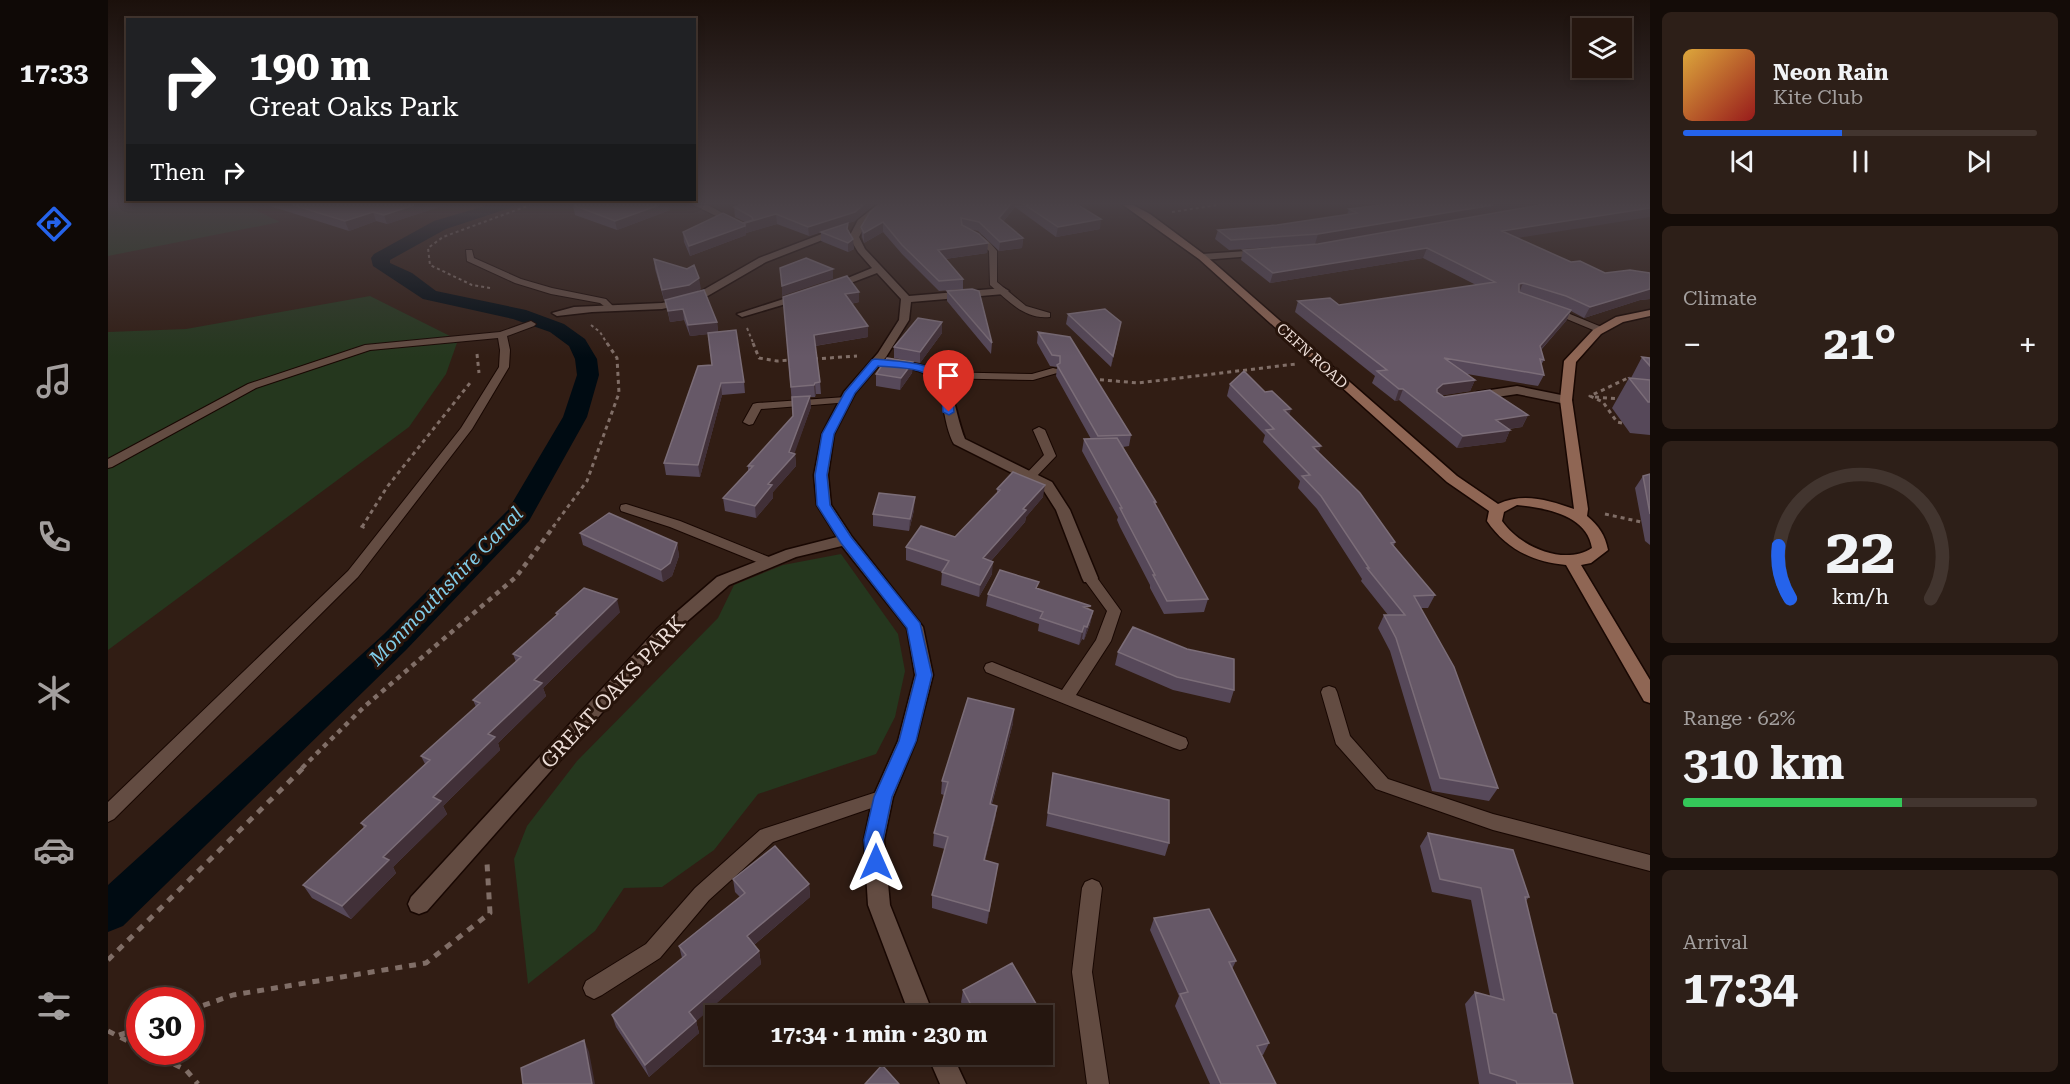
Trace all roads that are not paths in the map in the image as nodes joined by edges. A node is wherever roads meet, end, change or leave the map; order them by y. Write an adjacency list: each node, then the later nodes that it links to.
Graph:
1 (469, 256): 12 (lane)
2 (776, 256): 12 (street)
3 (866, 256): 7 (street)
4 (993, 256): 9 (lane)
5 (1221, 256): 6 (street)
6 (1202, 257): 32 (main road, CEFN ROAD)
7 (879, 269): 8 (street); 11 (street)
8 (822, 290)
9 (1004, 291): 11 (street); 17 (lane)
10 (811, 294): 16 (street)
11 (906, 299): 21 (street)
12 (608, 306): 14 (street)
13 (1547, 308): 19 (lane)
14 (557, 313)
15 (1650, 313): 19 (main road)
16 (742, 314)
17 (1047, 315)
18 (531, 324): 20 (lane)
19 (1601, 330): 24 (main road)
20 (502, 335): 29 (lane); 44 (lane)
21 (879, 358): 23 (street); 26 (street)
22 (1053, 371): 23 (lane)
23 (937, 375): 30 (street)
24 (1566, 395): 25 (street); 33 (main road)
25 (1461, 399)
26 (846, 400): 27 (lane); 34 (street)
27 (750, 422)
28 (1039, 430): 30 (lane)
29 (108, 464)
30 (1030, 476): 37 (street)
31 (627, 508): 36 (lane)
32 (1496, 509): 33 (main road); 35 (main road)
33 (1580, 514): 35 (main road)
34 (846, 540): 36 (street, GREAT OAKS PARK); 43 (street)
35 (1570, 560): 40 (main road)
36 (769, 562): 47 (street, GREAT OAKS PARK)
37 (1090, 578): 41 (lane)
38 (992, 668): 41 (lane)
39 (1329, 692): 45 (lane)
40 (1650, 696)
41 (1066, 697): 42 (lane)
42 (1180, 743)
43 (883, 797): 48 (lane); 49 (street)
44 (108, 814)
45 (1650, 863)
46 (1092, 888): 52 (lane)
47 (419, 904)
48 (594, 988)
49 (918, 1005)
50 (944, 1065): 51 (street)
51 (952, 1084)
52 (1098, 1084)

